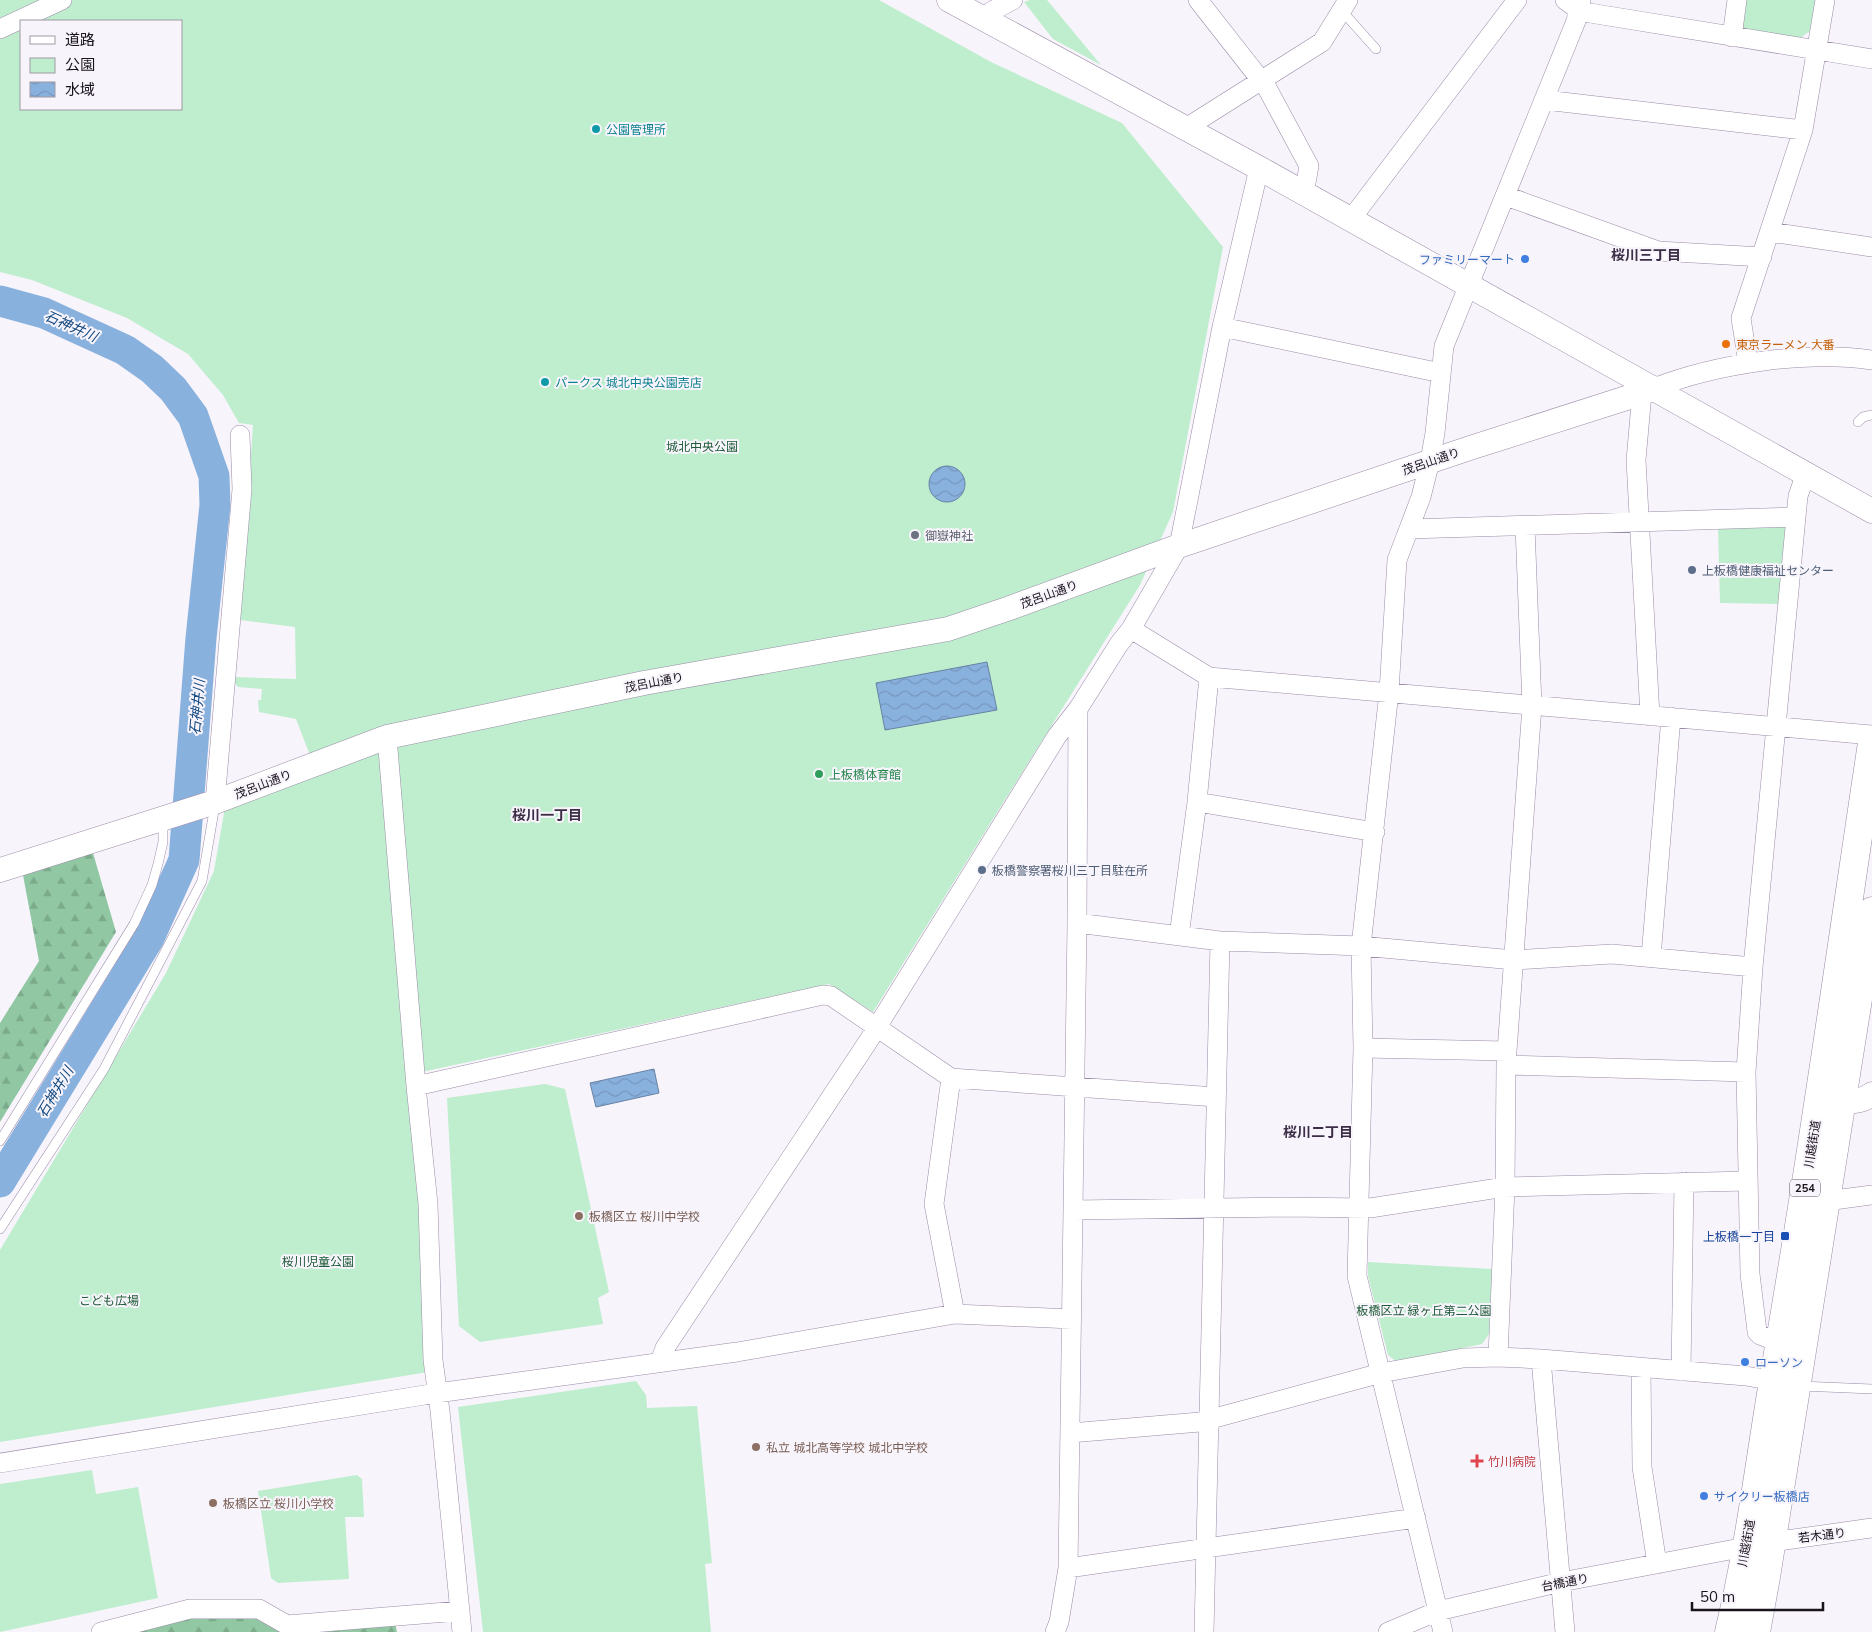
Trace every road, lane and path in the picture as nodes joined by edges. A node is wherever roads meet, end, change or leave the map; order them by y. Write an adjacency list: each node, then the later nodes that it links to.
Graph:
1 (62, 0): 11 (street)
2 (949, 0): 10 (street)
3 (1014, 0): 10 (street)
4 (1198, 0): 16 (street)
5 (1517, 0): 23 (street)
6 (1737, 0): 12 (street)
7 (1825, 0): 14 (street)
8 (1575, 3): 12 (street); 17 (street)
9 (1345, 5): 13 (lane); 16 (street)
10 (984, 19): 18 (street)
11 (0, 29)
12 (1732, 36): 14 (street)
13 (1376, 49)
14 (1816, 50): 15 (street); 19 (street)
15 (1872, 59)
16 (1262, 80): 18 (street); 21 (street)
17 (1545, 100): 19 (street); 22 (street)
18 (1186, 128): 20 (street)
19 (1803, 130): 24 (street)
20 (1259, 168): 21 (street); 28 (street)
21 (1304, 194): 23 (street)
22 (1506, 196): 26 (street); 27 (street)
23 (1351, 219): 27 (street)
24 (1770, 232): 25 (street); 26 (street)
25 (1872, 247)
26 (1762, 257): 30 (street)
27 (1469, 284): 31 (street); 32 (street)
28 (1222, 327): 31 (street); 43 (street)
29 (1872, 360): 30 (street, 茂呂山通り)
30 (1748, 363): 32 (street, 茂呂山通り)
31 (1441, 373): 36 (street)
32 (1648, 390): 36 (street, 茂呂山通り); 37 (street); 40 (street)
33 (1872, 415): 34 (lane)
34 (1858, 422)
35 (240, 435): 55 (street)
36 (1430, 461): 42 (street); 43 (street, 茂呂山通り)
37 (1806, 474): 38 (street); 39 (street)
38 (1872, 511)
39 (1796, 517): 40 (street); 51 (street)
40 (1639, 523): 41 (street); 49 (street)
41 (1526, 526): 42 (street); 47 (street)
42 (1409, 529): 46 (street)
43 (1180, 546): 44 (street); 53 (street, 茂呂山通り)
44 (1131, 629): 45 (street); 48 (street)
45 (1209, 677): 46 (street); 56 (street)
46 (1390, 692): 47 (street); 58 (street)
47 (1532, 706): 49 (street); 66 (street)
48 (1078, 709): 61 (street); 68 (street)
49 (1650, 716): 50 (street)
50 (1671, 717): 51 (street); 65 (street)
51 (1777, 726): 52 (street); 67 (street)
52 (1872, 735)
53 (387, 737): 55 (street, 茂呂山通り); 73 (street)
54 (1872, 743): 77 (highway, 川越街道 / 254)
55 (215, 802): 57 (street, 茂呂山通り); 87 (lane)
56 (1197, 802): 58 (street); 62 (street)
57 (163, 819): 59 (street); 78 (lane)
58 (1375, 832): 64 (street)
59 (0, 870)
60 (1872, 911): 77 (highway, 川越街道 / 254)
61 (1077, 923): 62 (street); 74 (street)
62 (1179, 936): 63 (street)
63 (1220, 941): 64 (street); 76 (street)
64 (1361, 946): 66 (street); 69 (street)
65 (1651, 957): 66 (street); 67 (street)
66 (1514, 960): 70 (street)
67 (1753, 967): 71 (street)
68 (877, 1028): 72 (street); 73 (street); 93 (street)
69 (1364, 1048): 70 (street); 85 (street)
70 (1507, 1058): 71 (street); 81 (street)
71 (1746, 1072): 79 (street)
72 (951, 1078): 74 (street); 88 (street)
73 (416, 1086): 99 (street)
74 (1074, 1086): 76 (street); 86 (street)
75 (1872, 1094): 77 (street)
76 (1216, 1097): 84 (street)
77 (1830, 1100): 83 (highway, 川越街道 / 254); 90 (highway, 川越街道 / 254)
78 (0, 1141)
79 (1747, 1181): 80 (street); 90 (street)
80 (1684, 1182): 81 (street); 95 (street)
81 (1505, 1187): 85 (street); 91 (street)
82 (1872, 1195): 83 (street)
83 (1826, 1201): 97 (highway, 川越街道 / 254)
84 (1214, 1208): 85 (street); 86 (street); 100 (street)
85 (1360, 1208): 96 (street)
86 (1073, 1210): 89 (street)
87 (0, 1229)
88 (955, 1314): 89 (street); 93 (street)
89 (1072, 1319): 101 (street)
90 (1780, 1343): 97 (highway, 川越街道 / 254)
91 (1498, 1357): 92 (street); 96 (street)
92 (1541, 1359): 94 (street); 109 (street)
93 (660, 1362): 99 (street)
94 (1641, 1368): 95 (street); 107 (street)
95 (1681, 1371): 97 (street)
96 (1381, 1373): 100 (street); 103 (street)
97 (1785, 1383): 98 (lane); 105 (highway, 川越街道 / 254)
98 (1872, 1390)
99 (437, 1393): 102 (street); 110 (street)
100 (1209, 1420): 101 (street); 106 (street)
101 (1070, 1433): 108 (street)
102 (0, 1463)
103 (1416, 1518): 106 (street); 111 (street)
104 (1872, 1528): 105 (street, 若木通り)
105 (1759, 1544): 107 (street, 台橋通り); 119 (highway, 川越街道 / 254); 120 (highway, 川越街道 / 254)
106 (1206, 1549): 108 (street); 115 (street)
107 (1657, 1564): 109 (street, 台橋通り)
108 (1068, 1568): 114 (street)
109 (1561, 1582): 111 (street, 台橋通り); 118 (street)
110 (459, 1611): 112 (street); 113 (street)
111 (1438, 1611): 116 (street, 台橋通り); 117 (street)
112 (101, 1632)
113 (462, 1632)
114 (1055, 1632)
115 (1204, 1632)
116 (1388, 1632)
117 (1443, 1632)
118 (1565, 1632)
119 (1729, 1632)
120 (1756, 1632)

